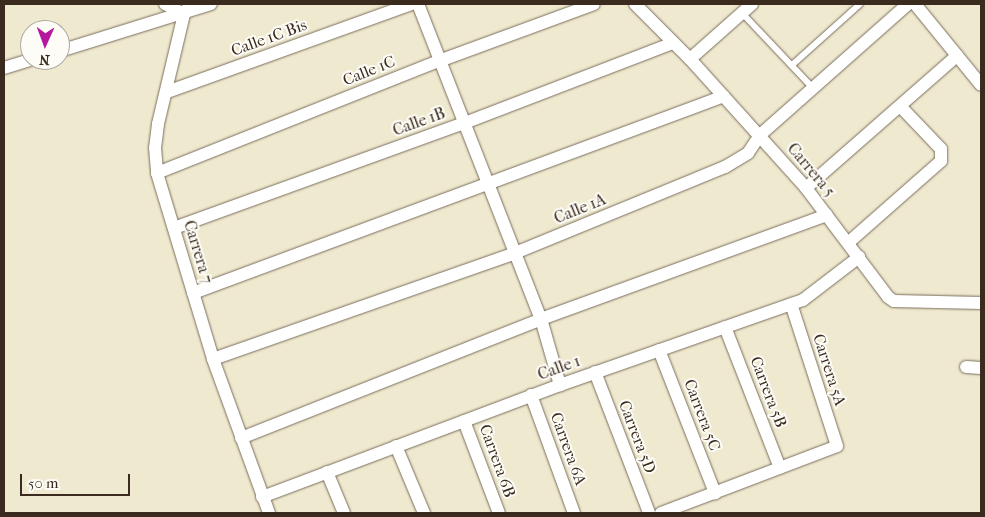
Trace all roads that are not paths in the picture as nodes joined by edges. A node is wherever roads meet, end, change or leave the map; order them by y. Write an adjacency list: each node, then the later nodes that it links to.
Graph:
1 (165, 4): 11 (street)
2 (211, 4): 11 (street)
3 (411, 4): 22 (street, Calle 1C Bis)
4 (418, 4): 16 (street)
5 (594, 4): 16 (street, Calle 1C)
6 (635, 4): 12 (street, Carrera 5)
7 (860, 4): 18 (lane)
8 (908, 4): 21 (street, Calle 1A)
9 (915, 4): 14 (street)
10 (749, 6): 15 (street); 18 (lane)
11 (187, 9): 13 (street); 22 (street, Carrera 7)
12 (673, 44): 15 (street, Carrera 5); 25 (street, Calle 1B)
13 (70, 48)
14 (957, 56): 20 (street); 24 (street)
15 (690, 59): 23 (street, Carrera 5)
16 (439, 61): 25 (street); 27 (street, Calle 1C)
17 (20, 63): 19 (street)
18 (792, 65): 21 (lane)
19 (4, 68)
20 (981, 85)
21 (813, 88): 26 (street, Calle 1A)
22 (167, 92): 27 (street, Carrera 7)
23 (724, 96): 26 (street, Carrera 5); 28 (street)
24 (900, 106): 29 (street); 32 (street)
25 (462, 124): 28 (street); 31 (street, Calle 1B)
26 (760, 135): 29 (street, Carrera 5); 33 (street, Calle 1A)
27 (157, 173): 31 (street, Carrera 7)
28 (487, 186): 33 (street); 35 (street)
29 (806, 188): 30 (street, Carrera 5)
30 (827, 215): 32 (street, Carrera 5); 38 (street)
31 (174, 228): 35 (street, Carrera 7)
32 (849, 242): 34 (street, Carrera 5)
33 (515, 253): 38 (street); 41 (street, Calle 1A)
34 (861, 260): 36 (street, Carrera 5); 37 (street, Calle 1)
35 (193, 293): 41 (street, Carrera 7)
36 (981, 303)
37 (791, 304): 39 (street, Calle 1); 50 (street, Carrera 5A)
38 (541, 319): 45 (street); 48 (street)
39 (725, 327): 40 (street, Calle 1); 50 (street, Carrera 5B)
40 (659, 350): 44 (street, Calle 1); 52 (street, Carrera 5C)
41 (213, 359): 48 (street, Carrera 7)
42 (966, 367): 43 (street)
43 (981, 368)
44 (595, 372): 45 (street, Calle 1); 59 (street, Carrera 5D)
45 (560, 384): 46 (street, Calle 1)
46 (531, 396): 47 (street, Calle 1); 58 (street, Carrera 6A)
47 (464, 421): 49 (street, Calle 1); 57 (street, Carrera 6B)
48 (241, 438): 53 (street, Carrera 7)
49 (396, 446): 51 (street, Calle 1); 56 (street)
50 (780, 468): 52 (street)
51 (327, 472): 53 (street, Calle 1); 55 (street)
52 (715, 493): 60 (street)
53 (262, 497): 54 (street, Carrera 7)
54 (269, 513)
55 (344, 513)
56 (424, 513)
57 (499, 513)
58 (574, 513)
59 (649, 513)
60 (661, 513)

